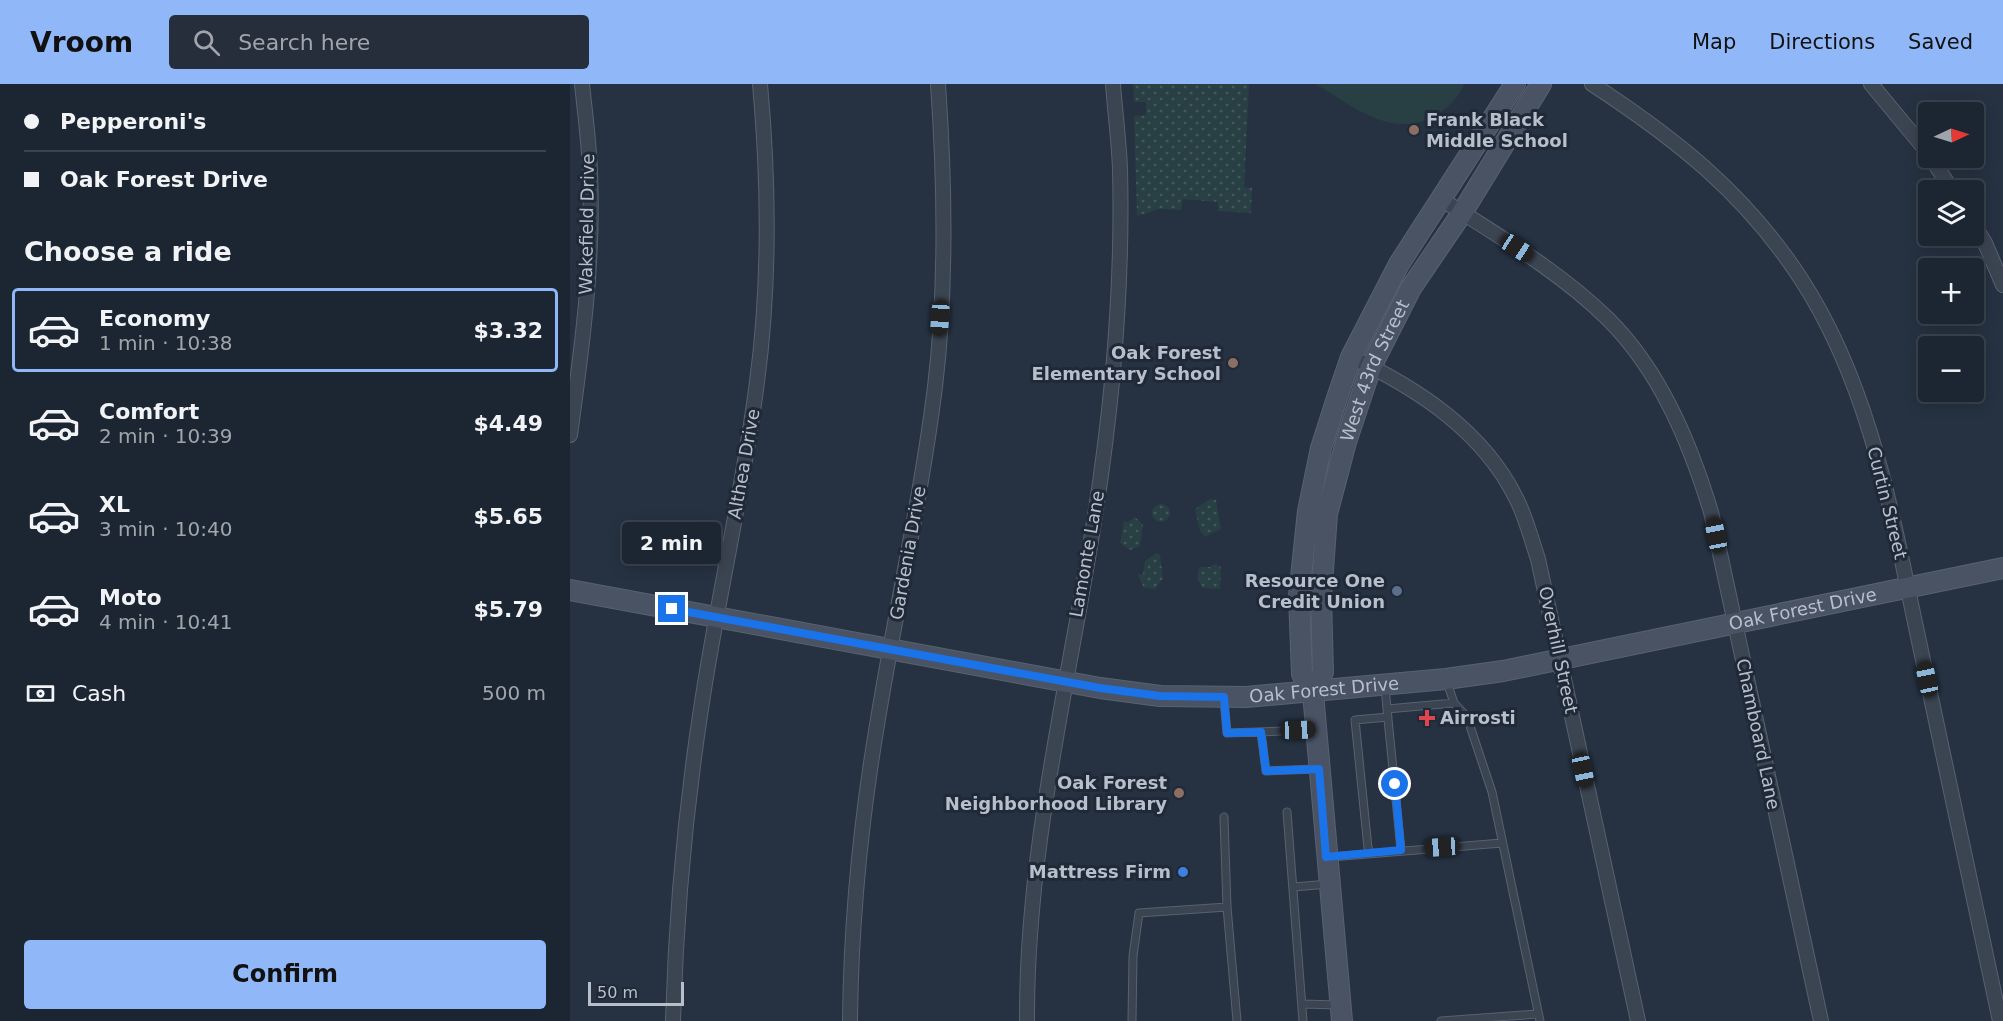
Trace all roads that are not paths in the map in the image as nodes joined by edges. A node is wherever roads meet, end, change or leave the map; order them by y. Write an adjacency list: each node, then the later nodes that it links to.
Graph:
1 (582, 84): 16 (street, Wakefield Drive)
2 (760, 84): 20 (street, Althea Drive)
3 (938, 84): 22 (street, Gardenia Drive)
4 (1113, 84): 25 (street, Lamonte Lane)
5 (1515, 84): 10 (main road, West 43rd Street)
6 (1541, 84): 11 (main road, West 43rd Street)
7 (1592, 84): 18 (street, Curtin Street)
8 (1871, 84): 9 (street)
9 (1918, 141)
10 (1441, 199): 11 (street, Chamboard Lane); 14 (main road, West 43rd Street)
11 (1462, 213): 15 (main road, West 43rd Street); 21 (street, Chamboard Lane)
12 (1984, 241): 13 (street)
13 (2003, 285)
14 (1351, 357): 15 (street, Overhill Street); 27 (main road, West 43rd Street)
15 (1371, 367): 23 (street, Overhill Street); 27 (main road, West 43rd Street)
16 (570, 435)
17 (2003, 568): 18 (main road, Oak Forest Drive)
18 (1907, 587): 21 (main road, Oak Forest Drive); 55 (street, Curtin Street)
19 (570, 590): 20 (main road, Oak Forest Drive)
20 (716, 618): 22 (main road, Oak Forest Drive); 46 (street, Althea Drive)
21 (1734, 624): 23 (main road, Oak Forest Drive); 54 (street, Chamboard Lane)
22 (891, 650): 25 (main road, Oak Forest Drive); 47 (street, Gardenia Drive)
23 (1559, 658): 24 (main road, Oak Forest Drive); 53 (street, Overhill Street)
24 (1446, 679): 26 (main road, Oak Forest Drive); 29 (lane)
25 (1065, 681): 28 (main road, Oak Forest Drive); 48 (street, Lamonte Lane)
26 (1385, 686): 27 (main road, Oak Forest Drive); 30 (lane)
27 (1313, 693): 28 (main road, Oak Forest Drive); 31 (main road, West 43rd Street)
28 (1224, 697): 32 (lane)
29 (1454, 703): 30 (lane); 36 (lane)
30 (1388, 713): 37 (lane); 38 (lane)
31 (1316, 730): 32 (lane); 33 (main road, West 43rd Street)
32 (1261, 732): 33 (lane)
33 (1319, 769): 39 (main road, West 43rd Street)
34 (1287, 812): 41 (lane)
35 (1224, 817): 42 (lane)
36 (1502, 843): 37 (lane); 45 (lane)
37 (1401, 850): 38 (lane)
38 (1371, 853): 39 (lane)
39 (1326, 857): 40 (main road, West 43rd Street)
40 (1329, 884): 41 (lane); 44 (main road, West 43rd Street)
41 (1293, 887): 43 (lane)
42 (1227, 907): 49 (lane); 50 (lane)
43 (1302, 1004): 44 (lane); 51 (lane)
44 (1341, 1013)
45 (1539, 1017): 52 (lane)
46 (673, 1021)
47 (850, 1021)
48 (1027, 1021)
49 (1132, 1021)
50 (1237, 1021)
51 (1303, 1021)
52 (1441, 1021)
53 (1638, 1021)
54 (1821, 1021)
55 (2000, 1021)

